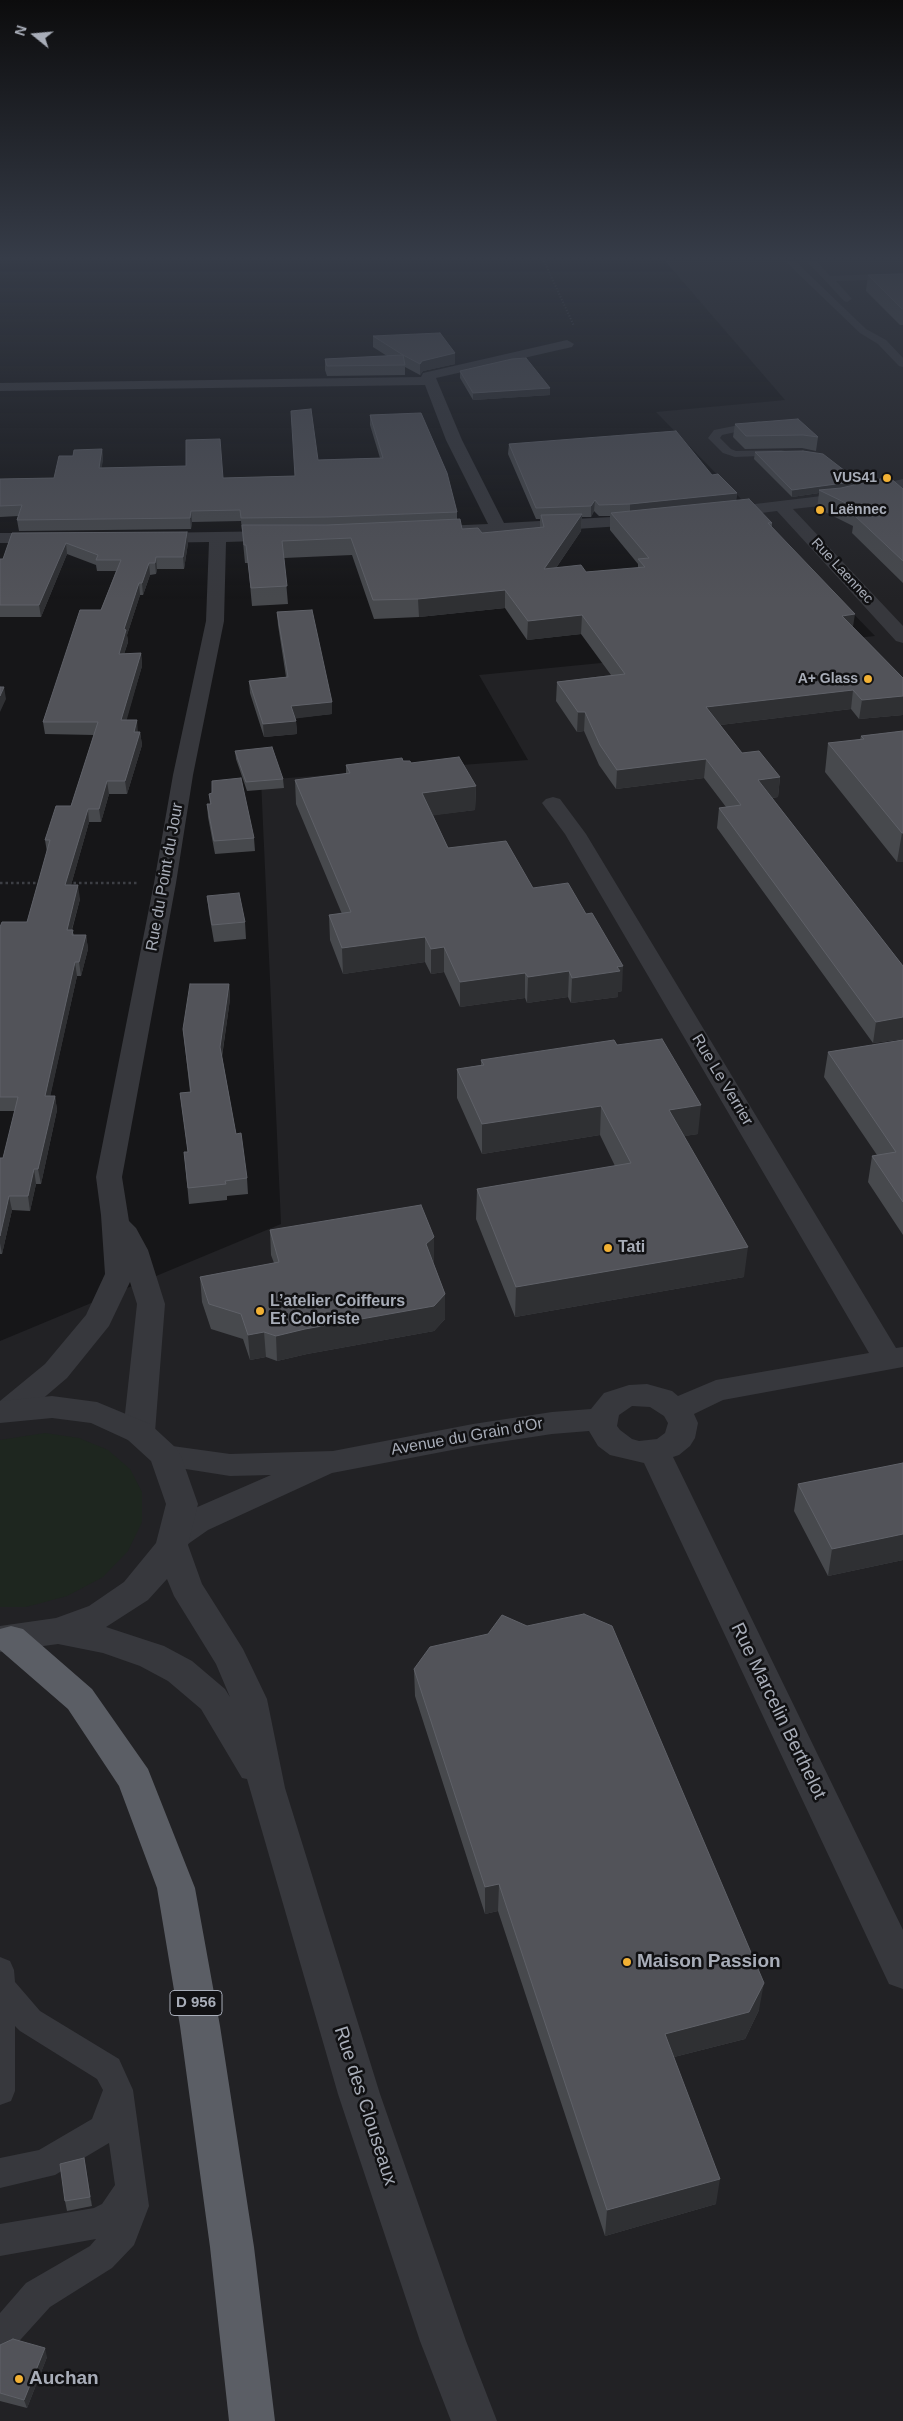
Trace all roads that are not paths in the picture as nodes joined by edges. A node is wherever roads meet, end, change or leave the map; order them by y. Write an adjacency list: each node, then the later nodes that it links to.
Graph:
1 (437, 374): 2 (street)
2 (430, 381): 3 (street); 12 (street)
3 (0, 387)
4 (765, 422): 5 (lane)
5 (793, 453)
6 (856, 480): 8 (lane)
7 (903, 484): 8 (street)
8 (871, 491): 9 (street)
9 (781, 506): 10 (street); 19 (street, Rue Laennec)
10 (703, 515)
11 (667, 518): 12 (street)
12 (499, 529): 13 (street)
13 (423, 532)
14 (300, 536): 18 (street)
15 (0, 538): 16 (street)
16 (63, 538)
17 (132, 538): 18 (street)
18 (218, 538): 21 (street, Rue du Point du Jour)
19 (903, 637)
20 (553, 802): 22 (street, Rue Le Verrier)
21 (115, 1215): 24 (street, Rue du Point du Jour); 26 (street, Rue du Point du Jour)
22 (896, 1358): 23 (street)
23 (676, 1409): 25 (street); 27 (street)
24 (4, 1411): 26 (street)
25 (602, 1419): 27 (street); 29 (street, Avenue du Grain d'Or)
26 (139, 1432): 28 (street)
27 (654, 1452): 34 (street, Rue Marcelin Berthelot)
28 (165, 1456): 29 (street, Avenue du Grain d'Or); 30 (street)
29 (333, 1462): 30 (street, Avenue du Grain d'Or)
30 (174, 1540): 31 (street); 33 (street, Rue des Clouseaux)
31 (58, 1631): 32 (street); 33 (street, Rue des Clouseaux)
32 (5, 1639): 42 (highway, D 956)
33 (267, 1788): 43 (street, Rue des Clouseaux)
34 (903, 1971)
35 (1, 1978): 36 (lane); 37 (lane)
36 (118, 2090): 38 (lane); 39 (lane)
37 (0, 2091)
38 (0, 2173)
39 (131, 2188): 40 (lane); 41 (lane)
40 (0, 2240)
41 (0, 2337)
42 (252, 2421)
43 (474, 2421)

